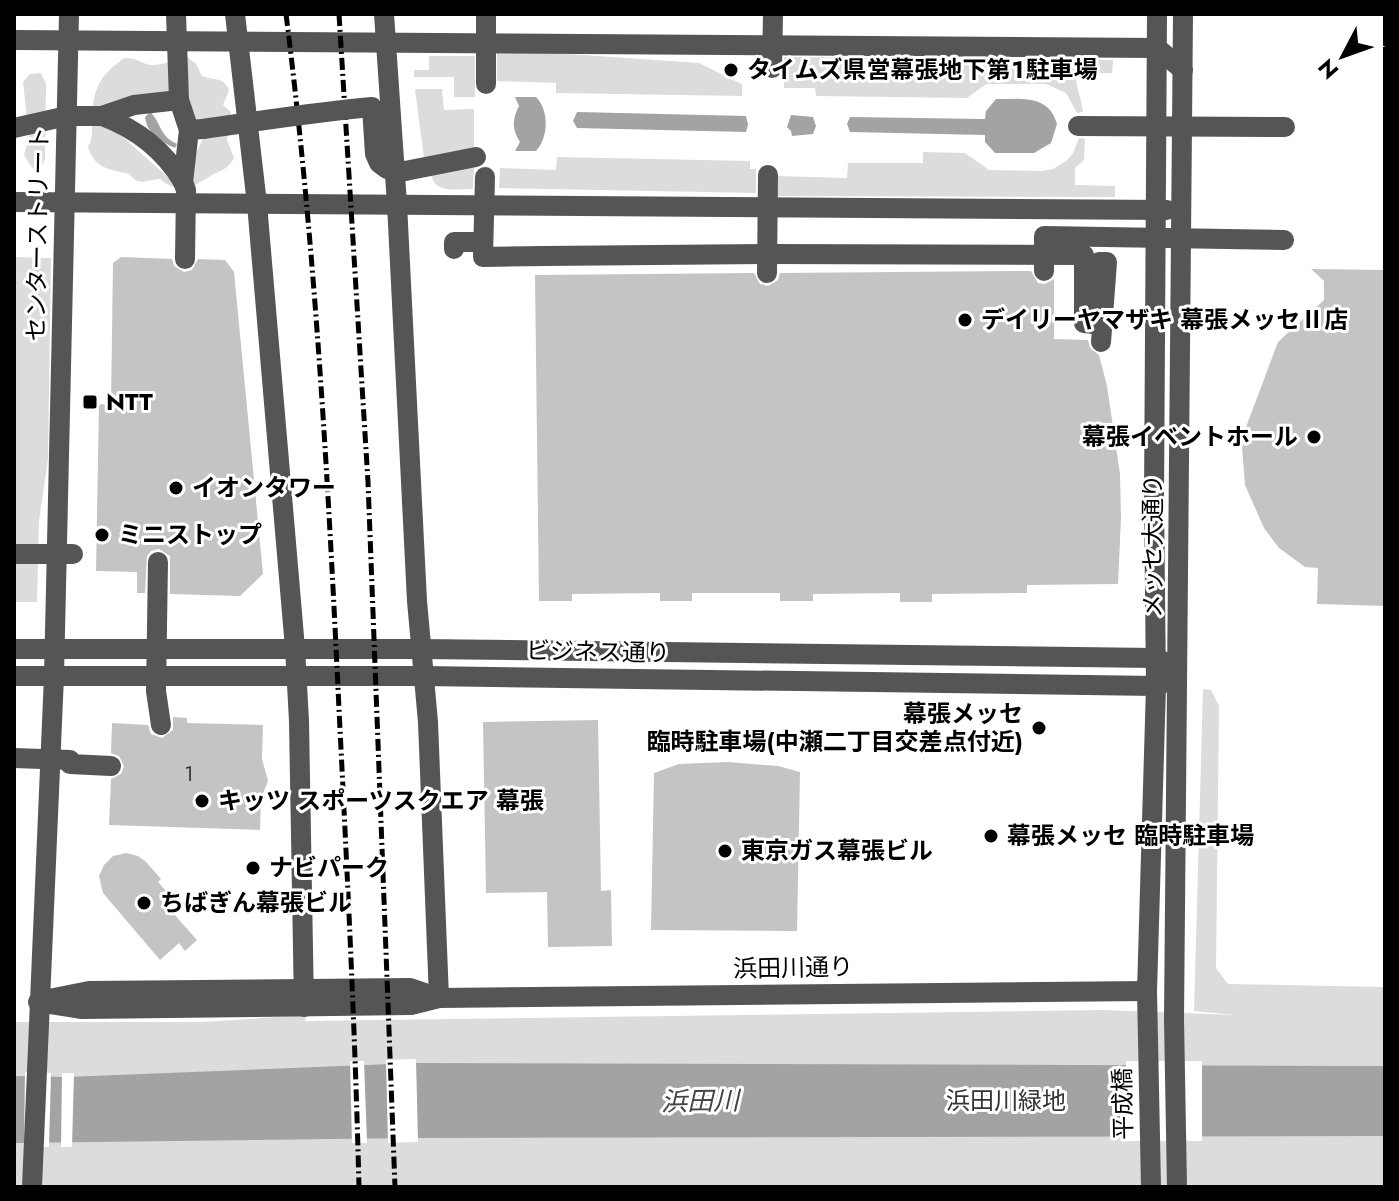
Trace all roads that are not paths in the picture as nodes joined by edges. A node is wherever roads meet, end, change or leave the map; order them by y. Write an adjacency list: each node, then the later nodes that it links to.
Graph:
1 (69, 14): 10 (street, センターストリート)
2 (176, 14): 17 (street, bridge)
3 (235, 14): 11 (street)
4 (384, 14): 12 (street)
5 (486, 14): 16 (street, bridge)
6 (773, 14): 14 (street, bridge)
7 (1157, 14): 13 (street, メッセ大通り)
8 (1183, 14): 15 (street, メッセ大通り)
9 (14, 40): 10 (street)
10 (68, 41): 11 (street); 28 (street, センターストリート)
11 (237, 42): 12 (street); 29 (street)
12 (385, 43): 13 (street); 30 (street)
13 (1157, 48): 15 (street); 31 (street, メッセ大通り)
14 (772, 68)
15 (1183, 70): 32 (street, メッセ大通り)
16 (486, 84)
17 (179, 100): 18 (street); 22 (street)
18 (102, 116): 21 (street, bridge); 26 (street)
19 (1078, 126): 20 (street, bridge)
20 (1285, 127)
21 (14, 128)
22 (189, 130): 23 (street, bridge); 26 (street)
23 (476, 157)
24 (768, 175): 38 (street, bridge)
25 (485, 177): 34 (street, bridge)
26 (183, 182): 36 (street, bridge)
27 (14, 202): 28 (street)
28 (65, 202): 29 (street); 45 (street, センターストリート)
29 (257, 204): 30 (street); 43 (street)
30 (397, 204): 31 (street); 46 (street)
31 (1155, 210): 32 (street); 47 (street, メッセ大通り)
32 (1183, 211): 48 (street, メッセ大通り)
33 (1284, 240): 37 (street, bridge)
34 (483, 242): 35 (street); 38 (street, bridge)
35 (454, 249)
36 (185, 259)
37 (1044, 262): 38 (street); 39 (street)
38 (767, 263)
39 (1101, 342)
40 (14, 554): 41 (street, bridge)
41 (73, 554)
42 (158, 562): 54 (street, bridge)
43 (295, 648): 45 (street, ビジネス通り); 46 (street, ビジネス通り); 51 (street)
44 (14, 649): 45 (street, ビジネス通り)
45 (54, 649): 50 (street, センターストリート)
46 (421, 649): 47 (street, ビジネス通り); 52 (street)
47 (1155, 658): 48 (street, ビジネス通り); 53 (street, メッセ大通り)
48 (1179, 671): 53 (street, ビジネス通り); 62 (street, メッセ大通り)
49 (14, 676): 50 (street, ビジネス通り)
50 (54, 676): 51 (street, ビジネス通り); 60 (street, センターストリート)
51 (296, 676): 52 (street, ビジネス通り); 58 (street)
52 (424, 676): 53 (street, ビジネス通り); 59 (street)
53 (1156, 686): 57 (street, メッセ大通り)
54 (161, 725)
55 (14, 758): 56 (street, bridge)
56 (111, 766)
57 (1147, 991): 59 (street, 浜田川通り); 61 (street, メッセ大通り)
58 (304, 998): 59 (street, 浜田川通り); 60 (street, 浜田川通り)
59 (439, 998)
60 (38, 1002): 64 (street, センターストリート)
61 (1147, 1026): 63 (street, 平成橋)
62 (1177, 1182)
63 (1151, 1184)
64 (32, 1187)

